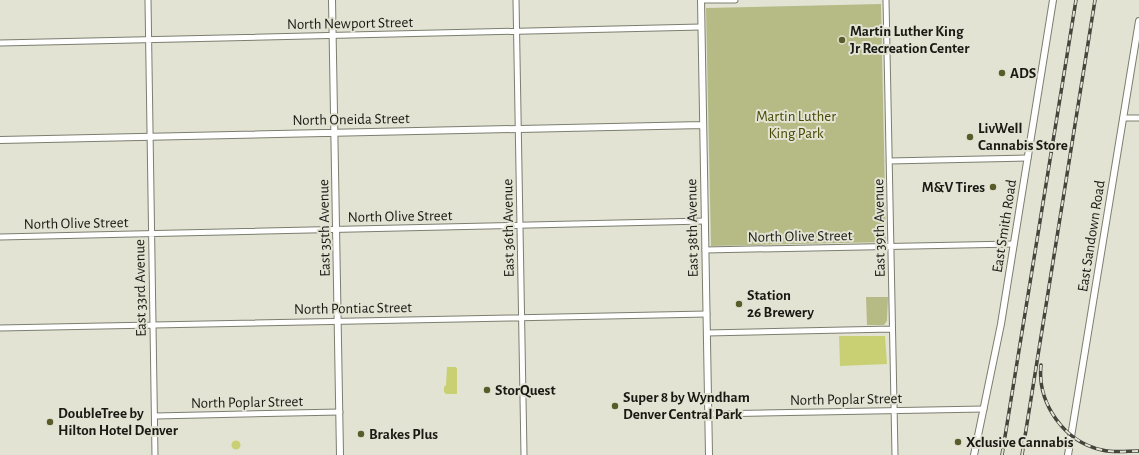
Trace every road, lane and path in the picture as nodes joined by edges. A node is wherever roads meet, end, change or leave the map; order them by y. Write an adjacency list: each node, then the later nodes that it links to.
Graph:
1 (148, 0): 12 (street, East 33rd Avenue)
2 (332, 0): 11 (street, East 35th Avenue)
3 (516, 0): 10 (street, East 36th Avenue)
4 (701, 0): 5 (street); 9 (street, East 38th Avenue)
5 (735, 0)
6 (886, 0): 22 (street, East 39th Avenue)
7 (1053, 0): 21 (street, East Smith Road)
8 (1139, 21): 14 (street, East Sandown Road)
9 (701, 27): 10 (street, North Newport Street); 16 (street, East 38th Avenue)
10 (516, 32): 11 (street, North Newport Street); 17 (street, East 36th Avenue)
11 (332, 36): 12 (street, North Newport Street); 18 (street, East 35th Avenue)
12 (148, 40): 13 (street, North Newport Street); 19 (street, East 33rd Avenue)
13 (0, 43)
14 (1123, 118): 15 (street); 49 (street, East Sandown Road)
15 (1139, 118)
16 (703, 125): 17 (street, North Oneida Street); 23 (street, East 38th Avenue)
17 (518, 128): 18 (street, North Oneida Street); 24 (street, East 36th Avenue)
18 (335, 133): 19 (street, North Oneida Street); 25 (street, East 35th Avenue)
19 (150, 137): 20 (street, North Oneida Street); 26 (street, East 33rd Avenue)
20 (0, 140)
21 (1028, 158): 22 (street); 28 (street, East Smith Road)
22 (889, 161): 29 (street, East 39th Avenue)
23 (705, 221): 24 (street, North Olive Street); 30 (street, East 38th Avenue)
24 (520, 225): 25 (street, North Olive Street); 32 (street, East 36th Avenue)
25 (337, 229): 26 (street, North Olive Street); 33 (street, East 35th Avenue)
26 (151, 234): 27 (street, North Olive Street); 34 (street, East 33rd Avenue)
27 (0, 237)
28 (1014, 244): 29 (street, North Olive Street); 38 (street, East Smith Road)
29 (891, 247): 30 (street, North Olive Street); 36 (street, East 39th Avenue)
30 (706, 250): 31 (street, East 38th Avenue)
31 (707, 314): 32 (street, North Pontiac Street); 37 (street, East 38th Avenue)
32 (522, 317): 33 (street, North Pontiac Street); 45 (street, East 36th Avenue)
33 (338, 321): 34 (street, North Pontiac Street); 40 (street, East 35th Avenue)
34 (153, 324): 35 (street, North Pontiac Street); 42 (street, East 33rd Avenue)
35 (0, 328)
36 (892, 330): 37 (street); 39 (street, East 39th Avenue)
37 (707, 333): 41 (street, East 38th Avenue)
38 (984, 409): 39 (street, North Poplar Street); 48 (street, East Smith Road)
39 (894, 410): 41 (street, North Poplar Street); 47 (street, East 39th Avenue)
40 (340, 412): 42 (street, North Poplar Street); 44 (street, East 35th Avenue)
41 (709, 414): 46 (street, East 38th Avenue)
42 (155, 416): 43 (street, East 33rd Avenue)
43 (155, 455)
44 (340, 455)
45 (524, 455)
46 (710, 455)
47 (895, 455)
48 (974, 455)
49 (1068, 455)

